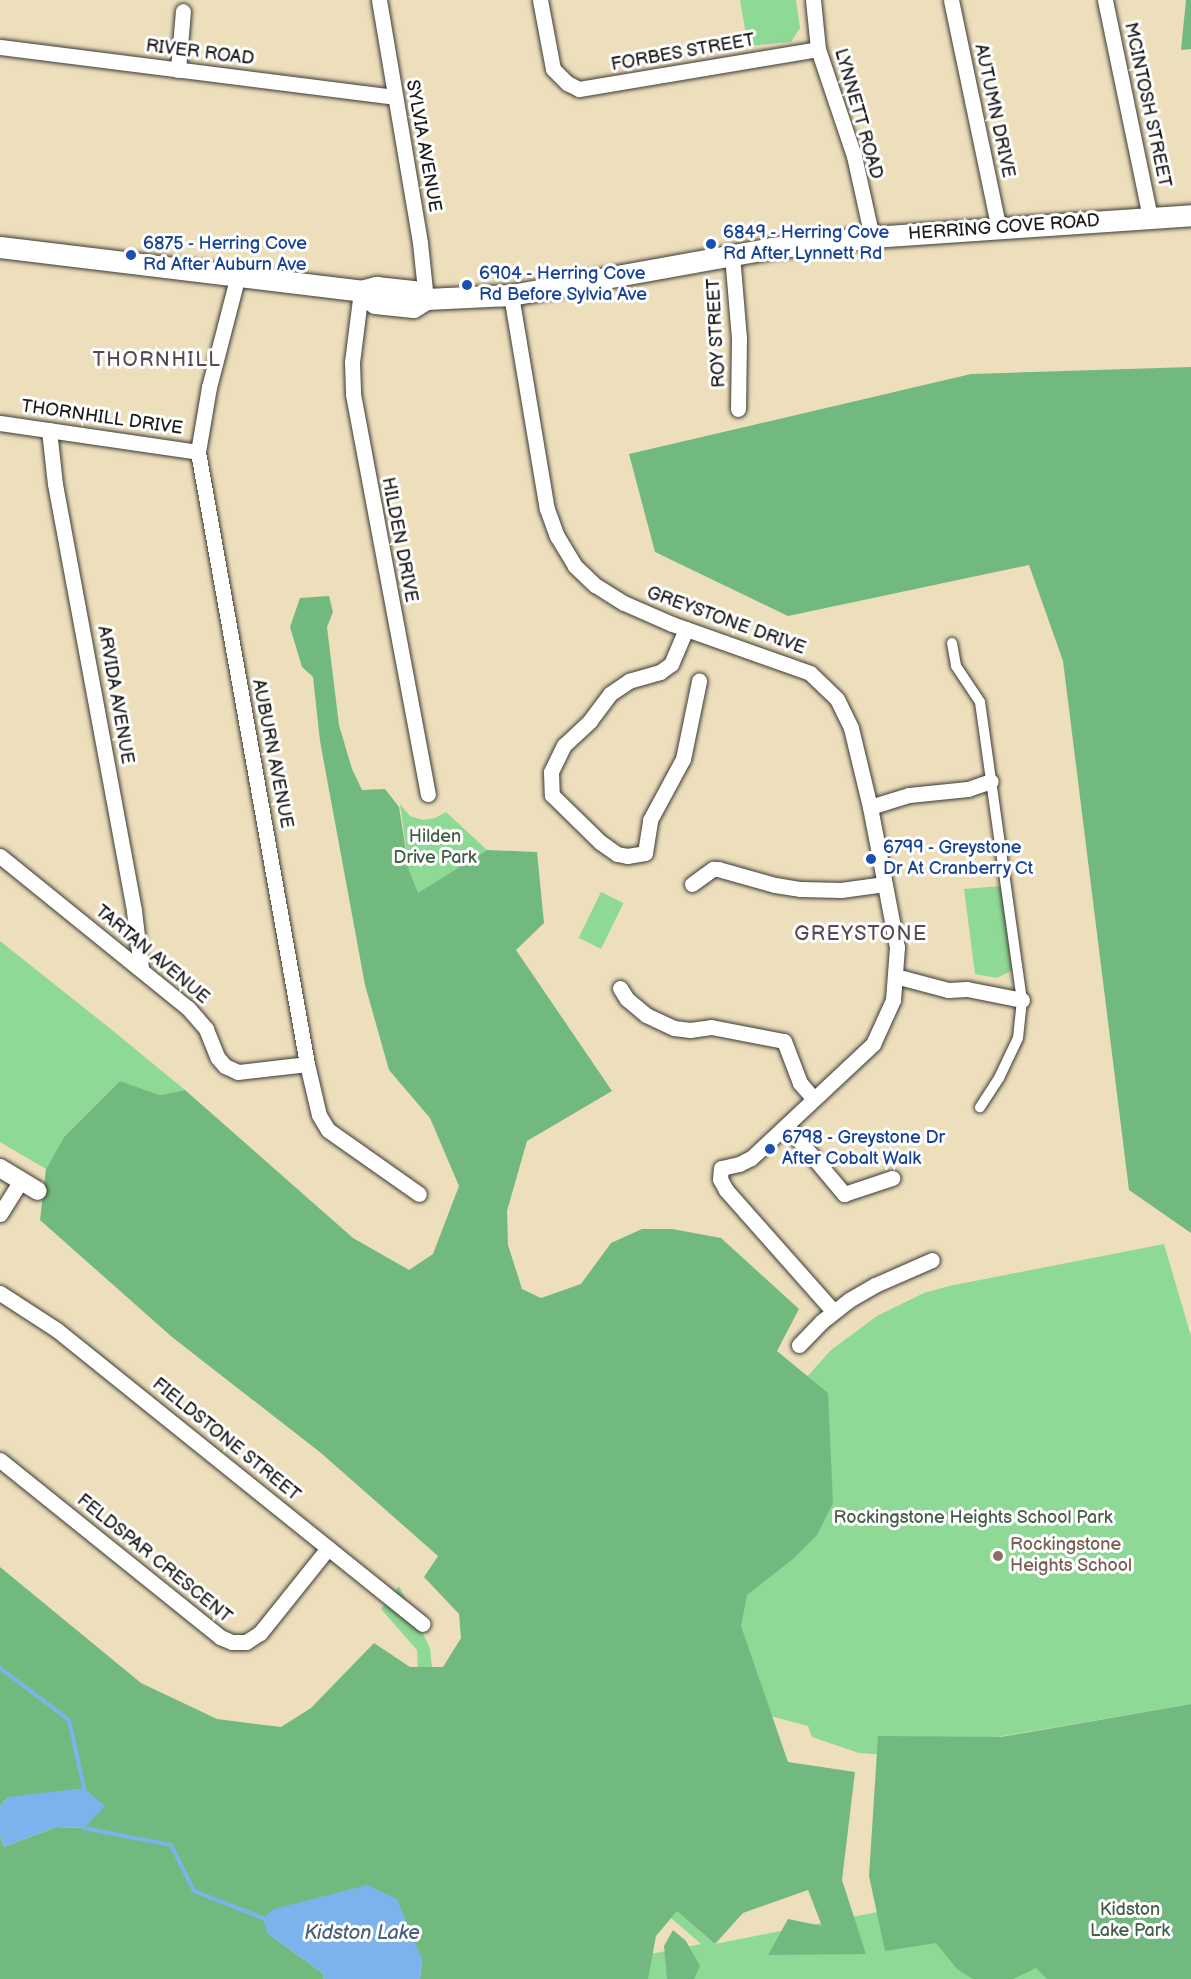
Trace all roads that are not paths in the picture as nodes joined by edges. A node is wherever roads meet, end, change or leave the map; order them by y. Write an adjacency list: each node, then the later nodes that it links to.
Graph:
1 (379, 0): 10 (street, SYLVIA AVENUE)
2 (540, 0): 8 (street, FORBES STREET)
3 (813, 0): 8 (street, LYNNETT ROAD)
4 (951, 0): 13 (street, AUTUMN DRIVE)
5 (1105, 0): 12 (street, MCINTOSH STREET)
6 (183, 11): 9 (street)
7 (0, 47): 9 (street, RIVER ROAD)
8 (818, 49): 14 (street, LYNNETT ROAD)
9 (178, 70): 10 (street, RIVER ROAD)
10 (395, 97): 20 (street, SYLVIA AVENUE)
11 (1191, 215): 12 (main road, HERRING COVE ROAD)
12 (1150, 218): 13 (main road, HERRING COVE ROAD)
13 (999, 229): 14 (main road, HERRING COVE ROAD)
14 (872, 237): 16 (main road, HERRING COVE ROAD)
15 (0, 247): 17 (main road, HERRING COVE ROAD)
16 (732, 255): 19 (main road, HERRING COVE ROAD); 21 (street, ROY STREET)
17 (238, 275): 18 (main road, HERRING COVE ROAD); 24 (street, AUBURN AVENUE)
18 (361, 291): 20 (main road, HERRING COVE ROAD); 29 (street, HILDEN DRIVE)
19 (511, 295): 20 (main road, HERRING COVE ROAD); 25 (street, GREYSTONE DRIVE)
20 (426, 299)
21 (738, 409)
22 (0, 423): 23 (street, THORNHILL DRIVE)
23 (49, 430): 24 (street, THORNHILL DRIVE); 34 (street, ARVIDA AVENUE)
24 (198, 452): 38 (street, AUBURN AVENUE)
25 (687, 629): 27 (street); 30 (street, GREYSTONE DRIVE)
26 (952, 643): 28 (street)
27 (699, 681)
28 (991, 781): 30 (street); 37 (street)
29 (428, 794)
30 (870, 807): 33 (street, GREYSTONE DRIVE)
31 (0, 856): 34 (street, TARTAN AVENUE)
32 (692, 884): 33 (street)
33 (885, 884): 35 (street, GREYSTONE DRIVE)
34 (141, 968): 38 (street, TARTAN AVENUE)
35 (895, 976): 37 (street); 39 (street, GREYSTONE DRIVE)
36 (620, 988): 39 (street)
37 (1022, 1000): 40 (street)
38 (307, 1064): 46 (street, AUBURN AVENUE)
39 (814, 1099): 41 (street, GREYSTONE DRIVE)
40 (980, 1107)
41 (787, 1126): 43 (street); 50 (street, GREYSTONE DRIVE)
42 (0, 1168): 44 (street)
43 (892, 1178)
44 (21, 1181): 45 (street); 47 (street)
45 (39, 1191)
46 (419, 1194)
47 (0, 1214)
48 (932, 1260): 50 (street)
49 (0, 1293): 53 (street, FIELDSTONE STREET)
50 (833, 1311): 51 (street)
51 (799, 1345)
52 (0, 1460): 53 (street, FELDSPAR CRESCENT)
53 (328, 1548): 54 (street, FIELDSTONE STREET)
54 (423, 1624)

